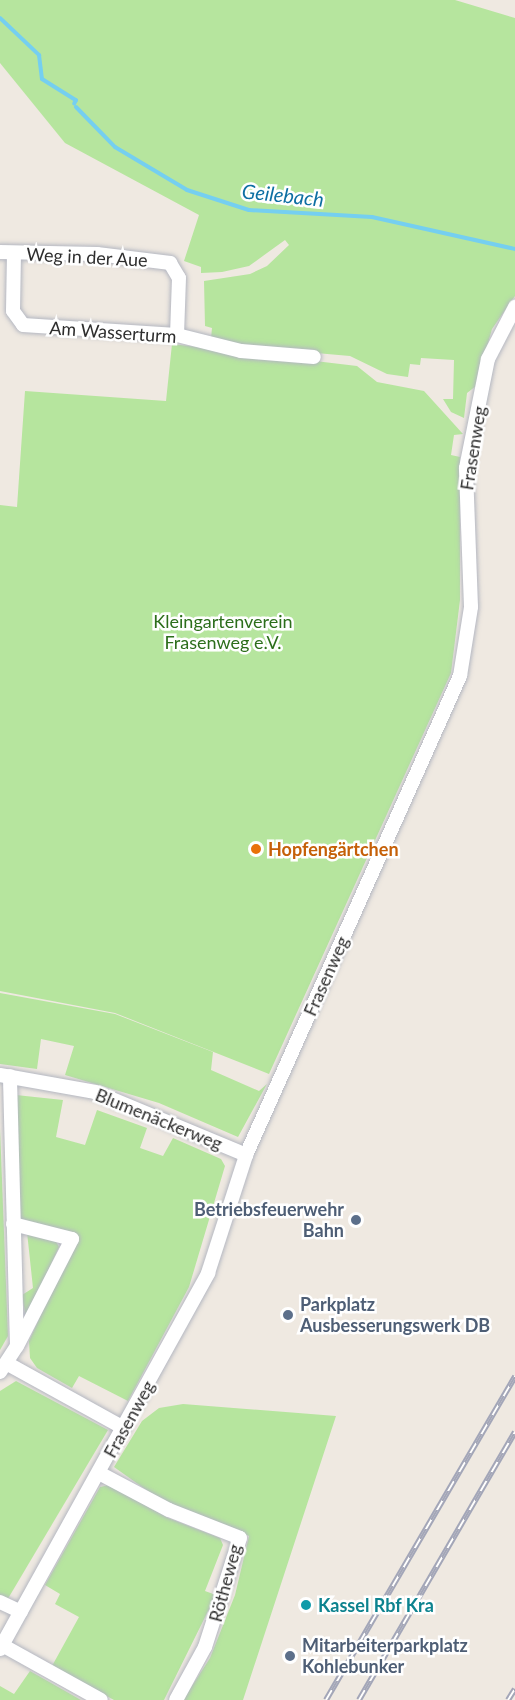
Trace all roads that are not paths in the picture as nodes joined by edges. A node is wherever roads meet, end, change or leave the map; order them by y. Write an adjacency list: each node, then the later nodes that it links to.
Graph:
1 (7, 253): 3 (street, Am Wasserturm); 3 (street, Weg in der Aue)
2 (515, 307): 6 (street, Frasenweg)
3 (177, 335): 4 (street, Am Wasserturm)
4 (314, 357)
5 (5, 1076): 6 (street, Blumenäckerweg); 7 (street)
6 (246, 1155): 10 (street, Frasenweg)
7 (13, 1224): 8 (street); 8 (street)
8 (17, 1346): 9 (street)
9 (4, 1368): 10 (street)
10 (124, 1428): 11 (street, Frasenweg)
11 (99, 1473): 13 (street, Frasenweg); 16 (street, Rötheweg)
12 (0, 1602): 13 (street)
13 (21, 1612): 14 (street, Frasenweg)
14 (1, 1647): 15 (street)
15 (101, 1700)
16 (176, 1700)

